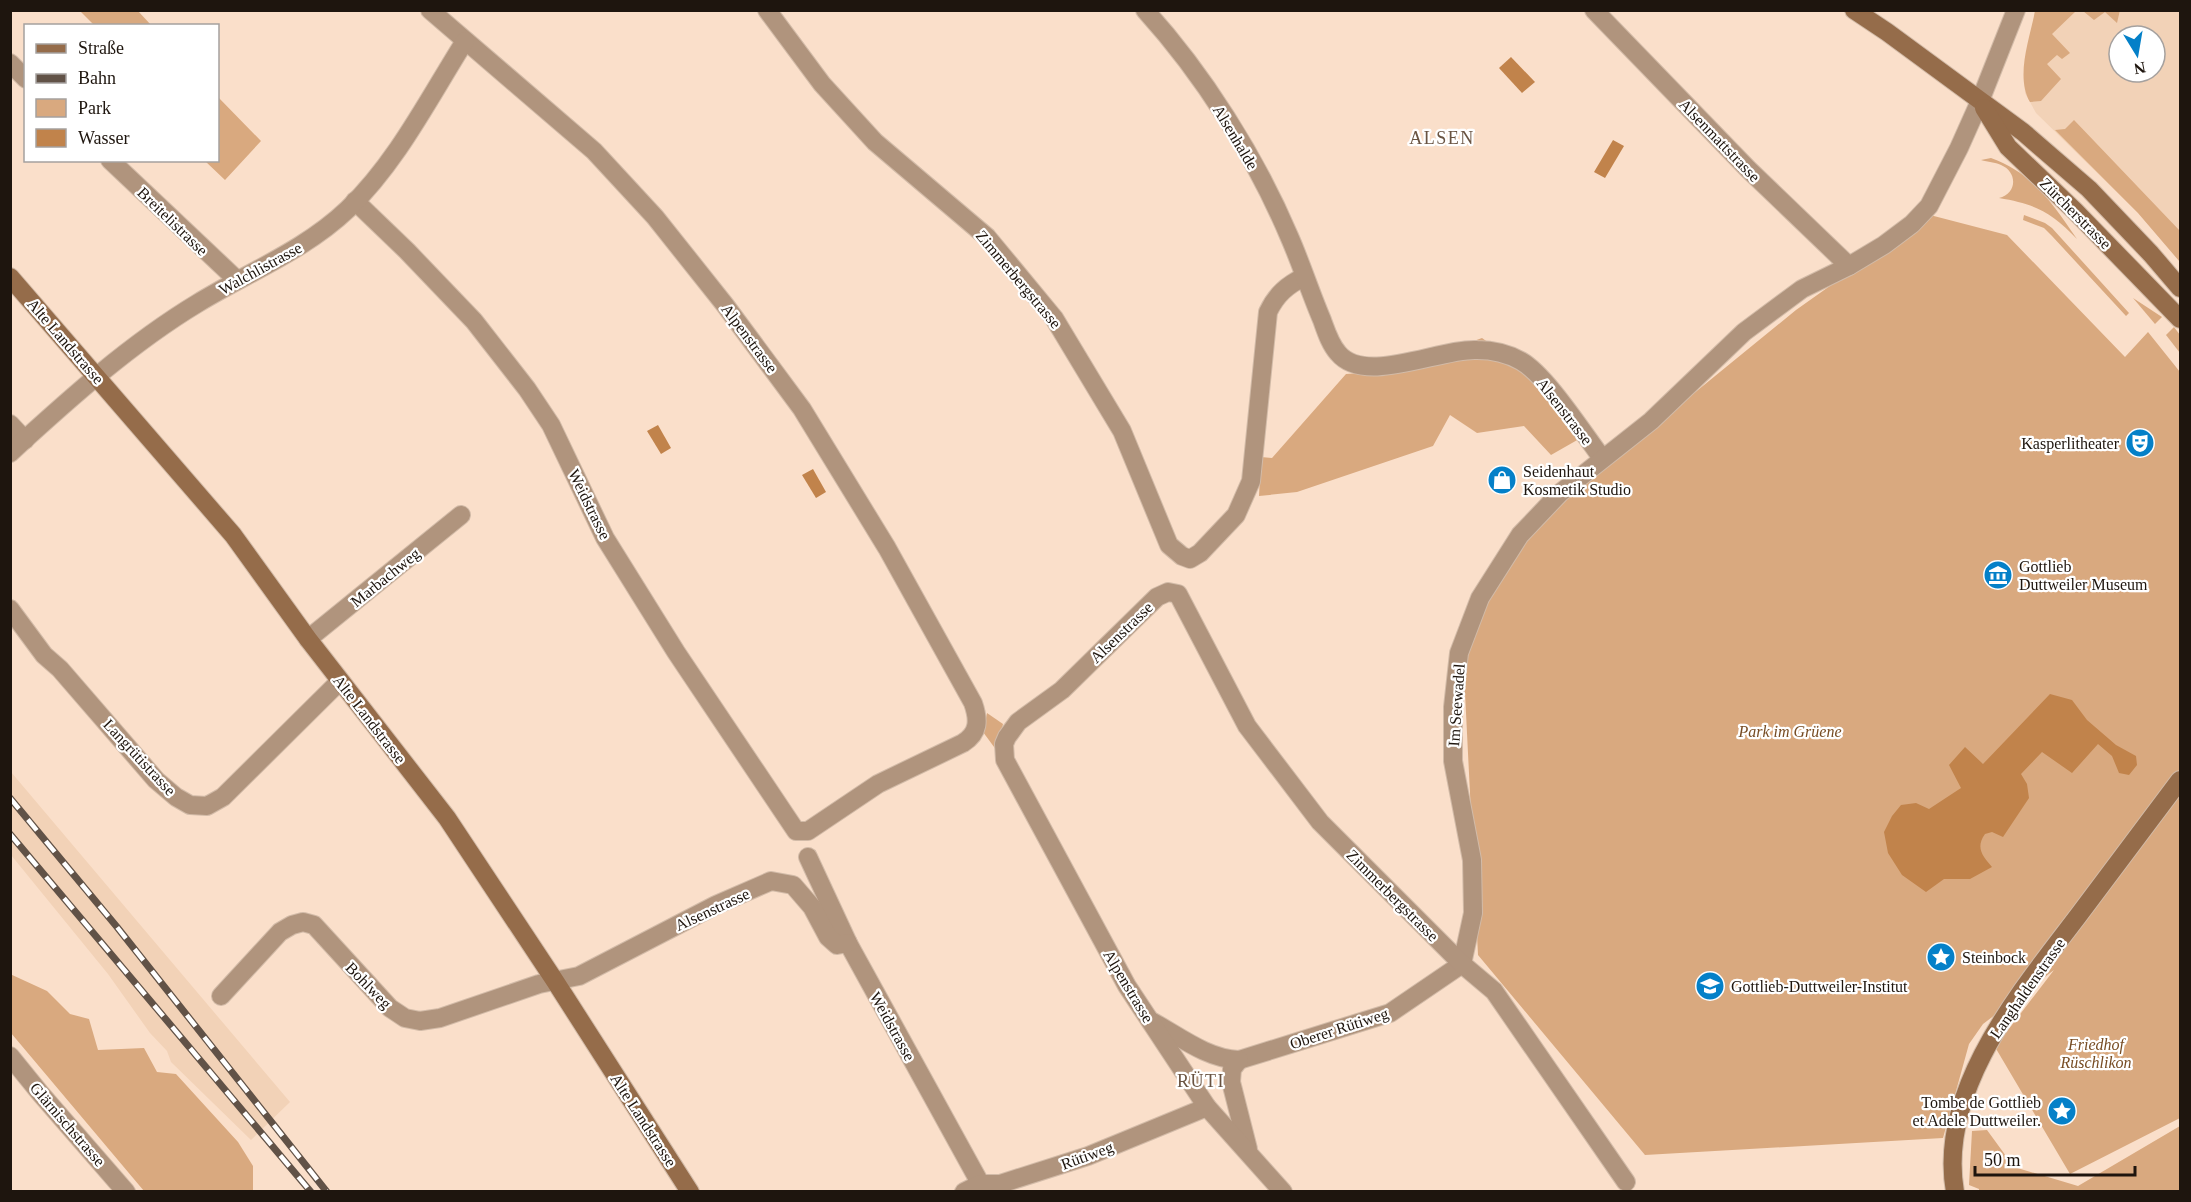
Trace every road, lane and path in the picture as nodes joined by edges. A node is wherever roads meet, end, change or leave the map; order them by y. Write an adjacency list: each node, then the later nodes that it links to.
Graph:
1 (430, 10): 7 (street, Alpenstrasse)
2 (767, 10): 15 (street, Zimmerbergstrasse)
3 (1145, 10): 15 (street, Alsenhalde)
4 (1594, 10): 13 (street, Alsenmattstrasse)
5 (1854, 10): 10 (main road, Zürcherstrasse)
6 (2016, 10): 10 (street, Alsenstrasse)
7 (465, 41): 12 (street, Walchlistrasse); 31 (street, Alpenstrasse)
8 (10, 63): 9 (street)
9 (24, 77)
10 (1980, 101): 13 (street, Alsenstrasse); 17 (main road, Zürcherstrasse); 18 (main road, Zürcherstrasse)
11 (112, 162): 16 (street, Breitelistrasse)
12 (355, 201): 16 (street, Walchlistrasse); 31 (street, Weidstrasse)
13 (1849, 266): 23 (street, Alsenstrasse)
14 (10, 277): 19 (main road, Alte Landstrasse)
15 (1304, 277): 23 (street, Alsenstrasse)
16 (237, 280): 19 (street, Walchlistrasse)
17 (2181, 288)
18 (2181, 319)
19 (97, 377): 21 (street, Walchlistrasse); 27 (main road, Alte Landstrasse)
20 (10, 424): 21 (street)
21 (25, 440): 22 (street, Walchlistrasse)
22 (10, 453)
23 (1602, 458): 34 (street, Im Seewadel)
24 (461, 515): 27 (street, Marbachweg)
25 (1178, 594): 29 (street, Alsenstrasse); 34 (street, Zimmerbergstrasse)
26 (10, 609): 28 (street, Langrütistrasse)
27 (308, 639): 28 (main road, Alte Landstrasse)
28 (340, 681): 35 (main road, Alte Landstrasse)
29 (1005, 760): 37 (street, Alpenstrasse)
30 (2181, 780): 47 (main road, Langhaldenstrasse)
31 (796, 831)
32 (808, 857): 33 (street, Weidstrasse)
33 (848, 943): 35 (street, Alsenstrasse); 43 (street, Weidstrasse)
34 (1462, 964): 39 (street, Oberer Rütiweg); 42 (street, Zimmerbergstrasse)
35 (555, 981): 36 (street, Bohlweg); 45 (main road, Alte Landstrasse)
36 (221, 996)
37 (1148, 1019): 39 (street); 40 (street, Alpenstrasse)
38 (10, 1056): 44 (street, Glärnischstrasse)
39 (1239, 1060): 41 (street)
40 (1207, 1107): 41 (street, Alpenstrasse); 43 (street, Rütiweg)
41 (1249, 1151): 46 (street, Alpenstrasse)
42 (1626, 1182)
43 (976, 1189)
44 (126, 1191)
45 (690, 1191)
46 (1283, 1191)
47 (1956, 1191)

